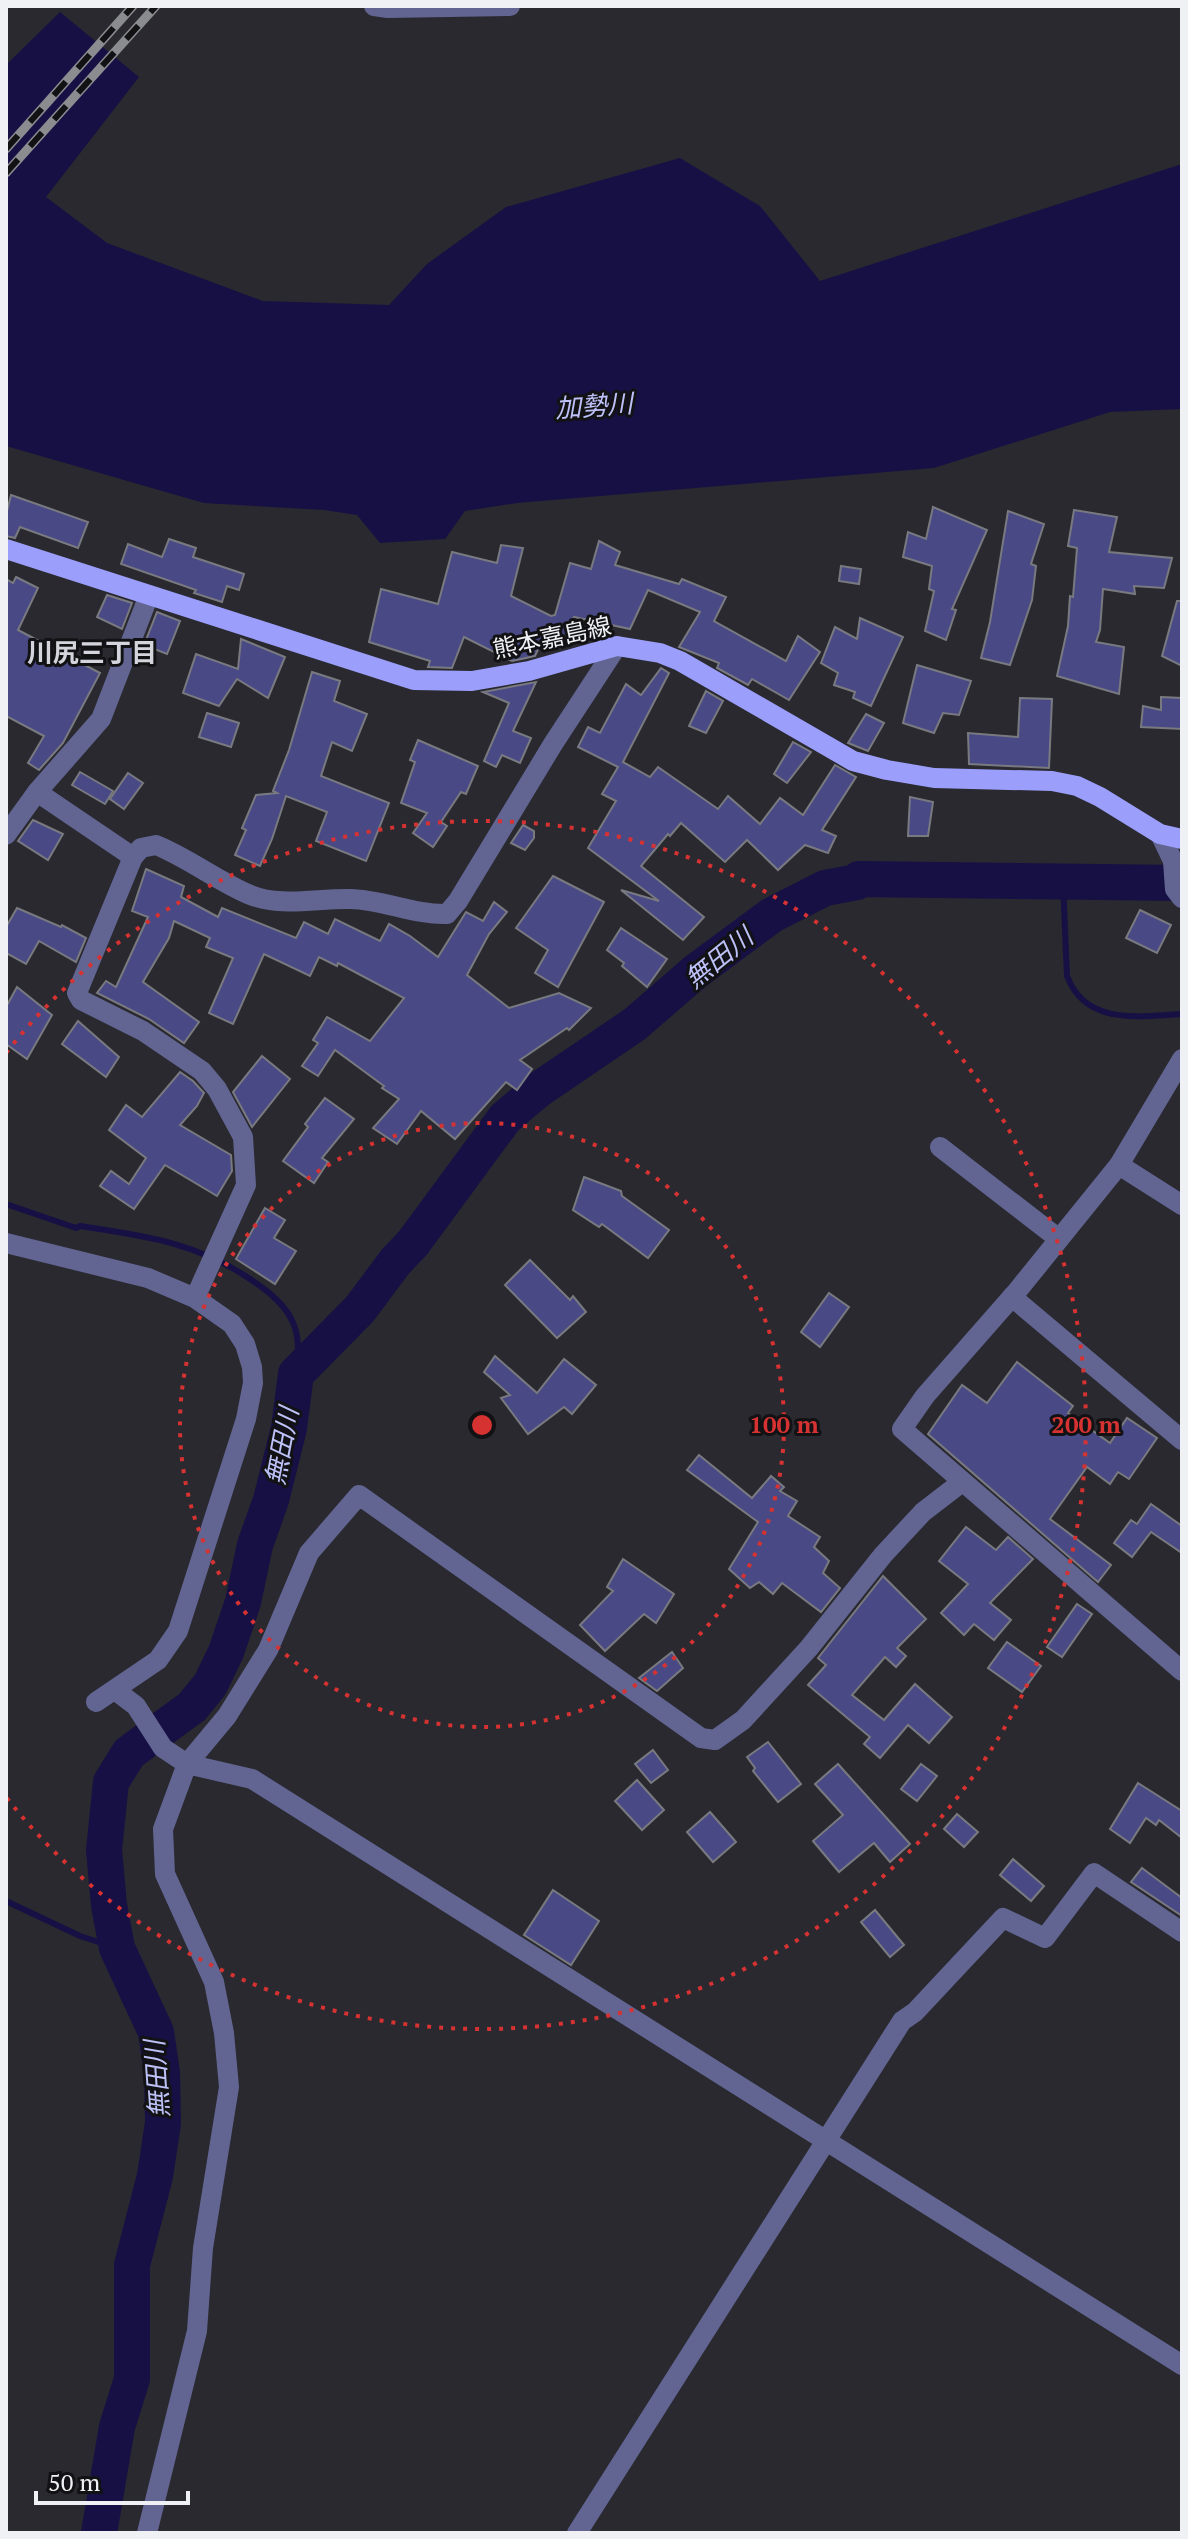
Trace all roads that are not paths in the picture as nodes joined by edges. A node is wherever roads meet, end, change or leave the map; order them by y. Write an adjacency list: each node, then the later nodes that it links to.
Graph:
1 (374, 6): 2 (street)
2 (510, 6)
3 (6, 549): 4 (main road, 熊本嘉島線)
4 (149, 595): 5 (main road, 熊本嘉島線); 6 (street)
5 (617, 646): 7 (main road, 熊本嘉島線); 10 (street)
6 (37, 792): 8 (street); 10 (street)
7 (1160, 834): 9 (main road, 熊本嘉島線); 11 (street)
8 (6, 835)
9 (1182, 839)
10 (133, 857): 19 (street)
11 (1182, 898)
12 (1182, 1059): 14 (street)
13 (940, 1147): 16 (street)
14 (1119, 1165): 15 (street); 16 (street)
15 (1182, 1205)
16 (1059, 1239): 18 (street)
17 (6, 1243): 19 (street)
18 (1012, 1297): 20 (street); 21 (street)
19 (195, 1298): 23 (street)
20 (1182, 1440)
21 (962, 1482): 22 (street); 25 (street)
22 (1182, 1671)
23 (120, 1693): 24 (street); 25 (street)
24 (96, 1702)
25 (178, 1759): 27 (street); 29 (street)
26 (1182, 1932): 27 (street)
27 (827, 2141): 28 (street); 30 (street)
28 (1182, 2365)
29 (147, 2533)
30 (577, 2533)

